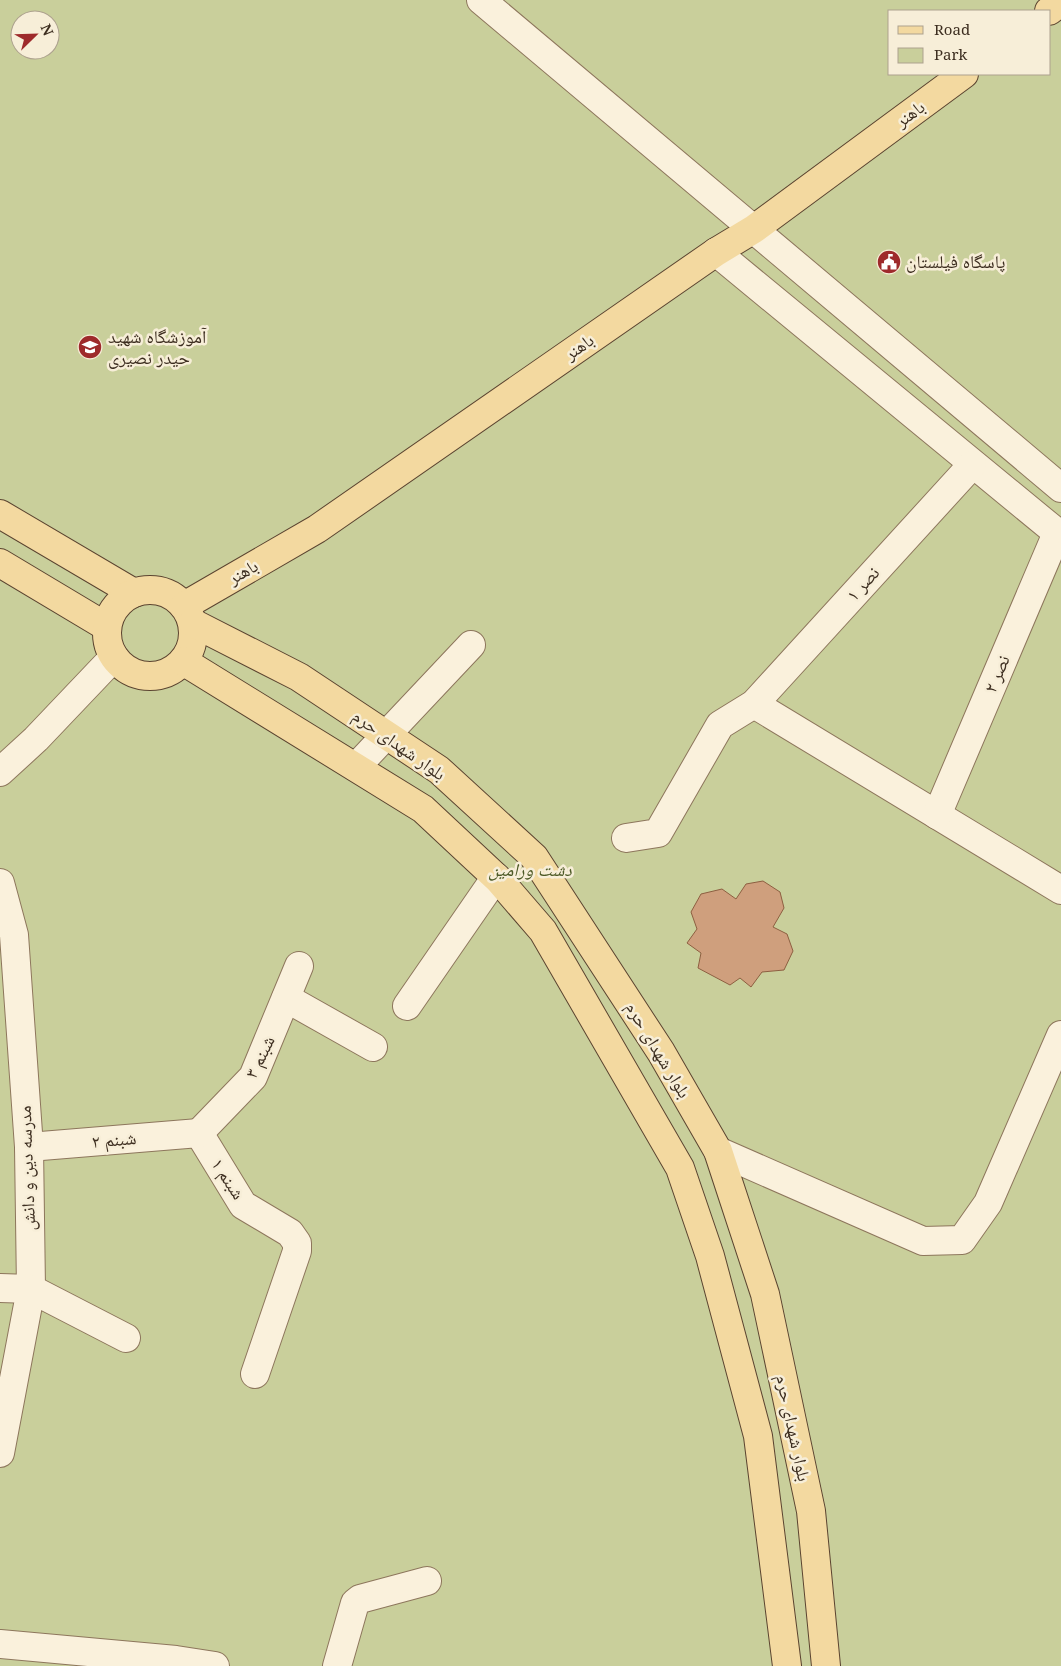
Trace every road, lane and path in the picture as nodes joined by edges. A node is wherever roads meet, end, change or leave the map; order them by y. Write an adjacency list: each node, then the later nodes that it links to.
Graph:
1 (481, 0): 5 (street)
2 (1061, 2): 3 (main road)
3 (1050, 10)
4 (963, 75): 5 (main road, باهنر)
5 (754, 229): 6 (main road, باهنر); 8 (street)
6 (716, 252): 7 (street); 13 (main road, باهنر)
7 (972, 465): 10 (street); 18 (street, نصر ۱)
8 (1061, 488)
9 (0, 514): 12 (main road)
10 (1059, 534): 22 (street, نصر ۲)
11 (0, 563): 14 (main road)
12 (134, 592): 13 (main road); 14 (main road)
13 (189, 615): 17 (main road); 19 (main road, بلوار شهدای حرم)
14 (107, 627): 16 (main road)
15 (471, 646): 19 (street)
16 (114, 657): 17 (main road); 21 (street)
17 (184, 661): 20 (main road, بلوار شهدای حرم)
18 (754, 704): 22 (street); 23 (street, نصر ۱)
19 (386, 734): 20 (street); 34 (main road, بلوار شهدای حرم)
20 (356, 767): 24 (main road, بلوار شهدای حرم)
21 (0, 772)
22 (937, 815): 26 (street)
23 (626, 838)
24 (496, 877): 29 (street); 35 (main road, بلوار شهدای حرم)
25 (0, 883): 33 (street, مدرسه دین و دانش)
26 (1061, 890)
27 (299, 966): 28 (street, شبنم ۳)
28 (286, 998): 31 (street); 32 (street, شبنم ۳)
29 (406, 1006)
30 (1061, 1035): 34 (street)
31 (373, 1047)
32 (199, 1133): 33 (street, شبنم ۲); 39 (street, شبنم ۱)
33 (29, 1147): 37 (street, مدرسه دین و دانش)
34 (718, 1151): 35 (main road); 48 (main road, بلوار شهدای حرم)
35 (680, 1168): 47 (main road, بلوار شهدای حرم)
36 (0, 1288): 37 (street)
37 (31, 1289): 38 (street); 40 (street, مدرسه دین و دانش)
38 (126, 1338)
39 (255, 1374)
40 (0, 1453)
41 (427, 1581): 46 (street)
42 (0, 1644): 43 (street)
43 (73, 1658): 44 (street)
44 (176, 1663): 45 (street)
45 (215, 1666)
46 (337, 1666)
47 (787, 1666)
48 (826, 1666)

